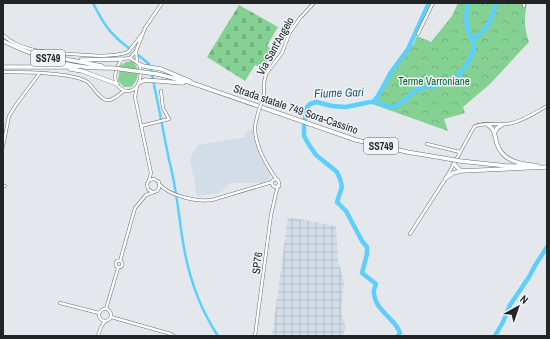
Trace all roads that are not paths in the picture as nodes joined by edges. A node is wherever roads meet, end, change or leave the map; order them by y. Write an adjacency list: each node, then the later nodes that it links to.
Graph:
1 (162, 3): 4 (street)
2 (314, 3): 39 (street, Via Sant'Angelo, bridge)
3 (433, 3): 5 (street)
4 (142, 34): 6 (street); 9 (street)
5 (418, 34)
6 (3, 35)
7 (3, 41): 8 (highway, Strada statale 749 Sora-Cassino / SS749)
8 (11, 45): 10 (highway, Strada statale 749 Sora-Cassino / SS749); 15 (highway, Strada statale 749 Sora-Cassino / SS749)
9 (136, 51): 11 (street); 13 (street)
10 (56, 58): 12 (highway); 17 (highway, Strada statale 749 Sora-Cassino / SS749)
11 (130, 58): 12 (street); 13 (street)
12 (122, 59): 20 (street)
13 (138, 63): 21 (street); 22 (highway)
14 (3, 67): 16 (highway)
15 (86, 67): 16 (highway); 17 (highway, Strada statale 749 Sora-Cassino / SS749)
16 (55, 68): 20 (highway)
17 (113, 68): 22 (highway, Strada statale 749 Sora-Cassino / SS749, bridge)
18 (3, 72): 19 (street)
19 (39, 74): 25 (street); 33 (street)
20 (118, 85): 23 (street); 25 (street)
21 (138, 85): 22 (highway); 23 (street); 26 (street)
22 (206, 88): 36 (highway, Strada statale 749 Sora-Cassino / SS749, bridge)
23 (125, 91): 25 (street); 26 (street)
24 (160, 92): 30 (street)
25 (117, 94)
26 (135, 97): 30 (street)
27 (547, 106): 29 (street)
28 (488, 125): 29 (street); 31 (highway); 34 (street)
29 (502, 125): 31 (highway)
30 (141, 126): 38 (street)
31 (495, 132): 36 (highway)
32 (427, 144): 34 (street)
33 (3, 146)
34 (460, 152): 35 (street)
35 (454, 164): 37 (highway); 40 (street)
36 (547, 167): 37 (highway)
37 (461, 171): 40 (highway)
38 (151, 173): 41 (street); 42 (street)
39 (274, 174): 43 (street); 45 (street)
40 (446, 178): 53 (street)
41 (149, 180): 42 (street); 47 (street)
42 (156, 180): 44 (street)
43 (278, 180): 45 (street); 46 (street)
44 (159, 184): 48 (street); 49 (street)
45 (273, 184): 46 (street); 48 (street); 51 (street)
46 (279, 186): 51 (street, SP76)
47 (147, 187): 50 (street); 52 (street)
48 (166, 190): 49 (street)
49 (157, 191): 50 (street)
50 (152, 192): 52 (street)
51 (276, 193): 63 (street, SP76)
52 (146, 194): 55 (street)
53 (410, 234)
54 (60, 303): 56 (street)
55 (106, 309): 56 (street); 57 (street)
56 (99, 313): 58 (street)
57 (111, 317): 59 (street); 62 (street)
58 (101, 320): 59 (street); 60 (street)
59 (105, 321): 60 (street)
60 (101, 327): 61 (street)
61 (98, 336)
62 (174, 336)
63 (255, 336)

